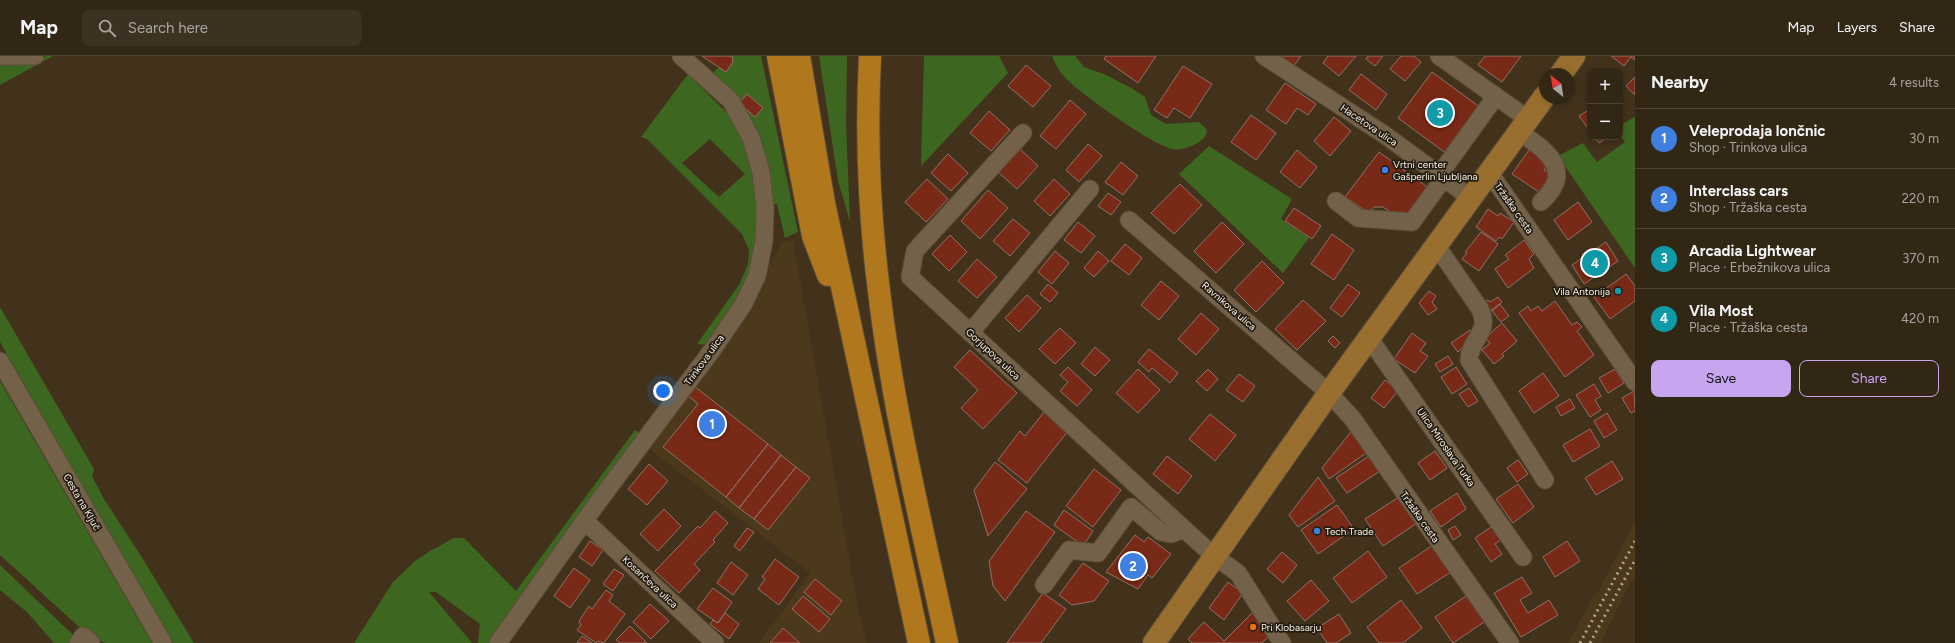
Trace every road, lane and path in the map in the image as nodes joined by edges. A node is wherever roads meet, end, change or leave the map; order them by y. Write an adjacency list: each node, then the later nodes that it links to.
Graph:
1 (0, 56): 2 (street)
2 (35, 56)
3 (681, 56): 30 (street, Trinkova ulica)
4 (778, 56): 23 (highway)
5 (799, 56): 23 (highway)
6 (870, 56): 41 (highway)
7 (1264, 56): 16 (street, Hacetova ulica)
8 (1574, 56): 10 (main road)
9 (1450, 59): 11 (street)
10 (1565, 68)
11 (1496, 96): 13 (street); 16 (street)
12 (1539, 104): 13 (main road, Tržaška cesta)
13 (1523, 126): 15 (main road, Tržaška cesta); 20 (street)
14 (1023, 133): 24 (street, Gorjupova ulica)
15 (1489, 172): 18 (main road, Tržaška cesta); 27 (street, Tržaška cesta)
16 (1441, 177): 18 (street, Hacetova ulica); 19 (street)
17 (1090, 189): 24 (street)
18 (1471, 198): 22 (main road, Tržaška cesta)
19 (1336, 201)
20 (1541, 202)
21 (1129, 220): 28 (street, Ravnikova ulica)
22 (1436, 245): 25 (main road, Tržaška cesta); 29 (street)
23 (845, 304): 40 (highway)
24 (970, 333): 31 (street, Gorjupova ulica)
25 (1369, 338): 28 (main road, Tržaška cesta); 33 (street, Ulica Miroslava Turka)
26 (0, 361): 37 (street, Cesta na Ključ)
27 (1635, 382)
28 (1330, 393): 32 (main road, Tržaška cesta); 44 (street, Tržaška cesta)
29 (1545, 480)
30 (585, 522): 38 (street, Trinkova ulica); 39 (street, Kosančeva ulica)
31 (1184, 529): 32 (street, Gorjupova ulica); 34 (street)
32 (1214, 556): 42 (main road, Tržaška cesta); 43 (street, Gorjupova ulica)
33 (1523, 557)
34 (1044, 585)
35 (78, 643): 36 (street)
36 (91, 643)
37 (163, 643)
38 (498, 643)
39 (715, 643)
40 (919, 643)
41 (947, 643)
42 (1154, 643)
43 (1282, 643)
44 (1510, 643)

